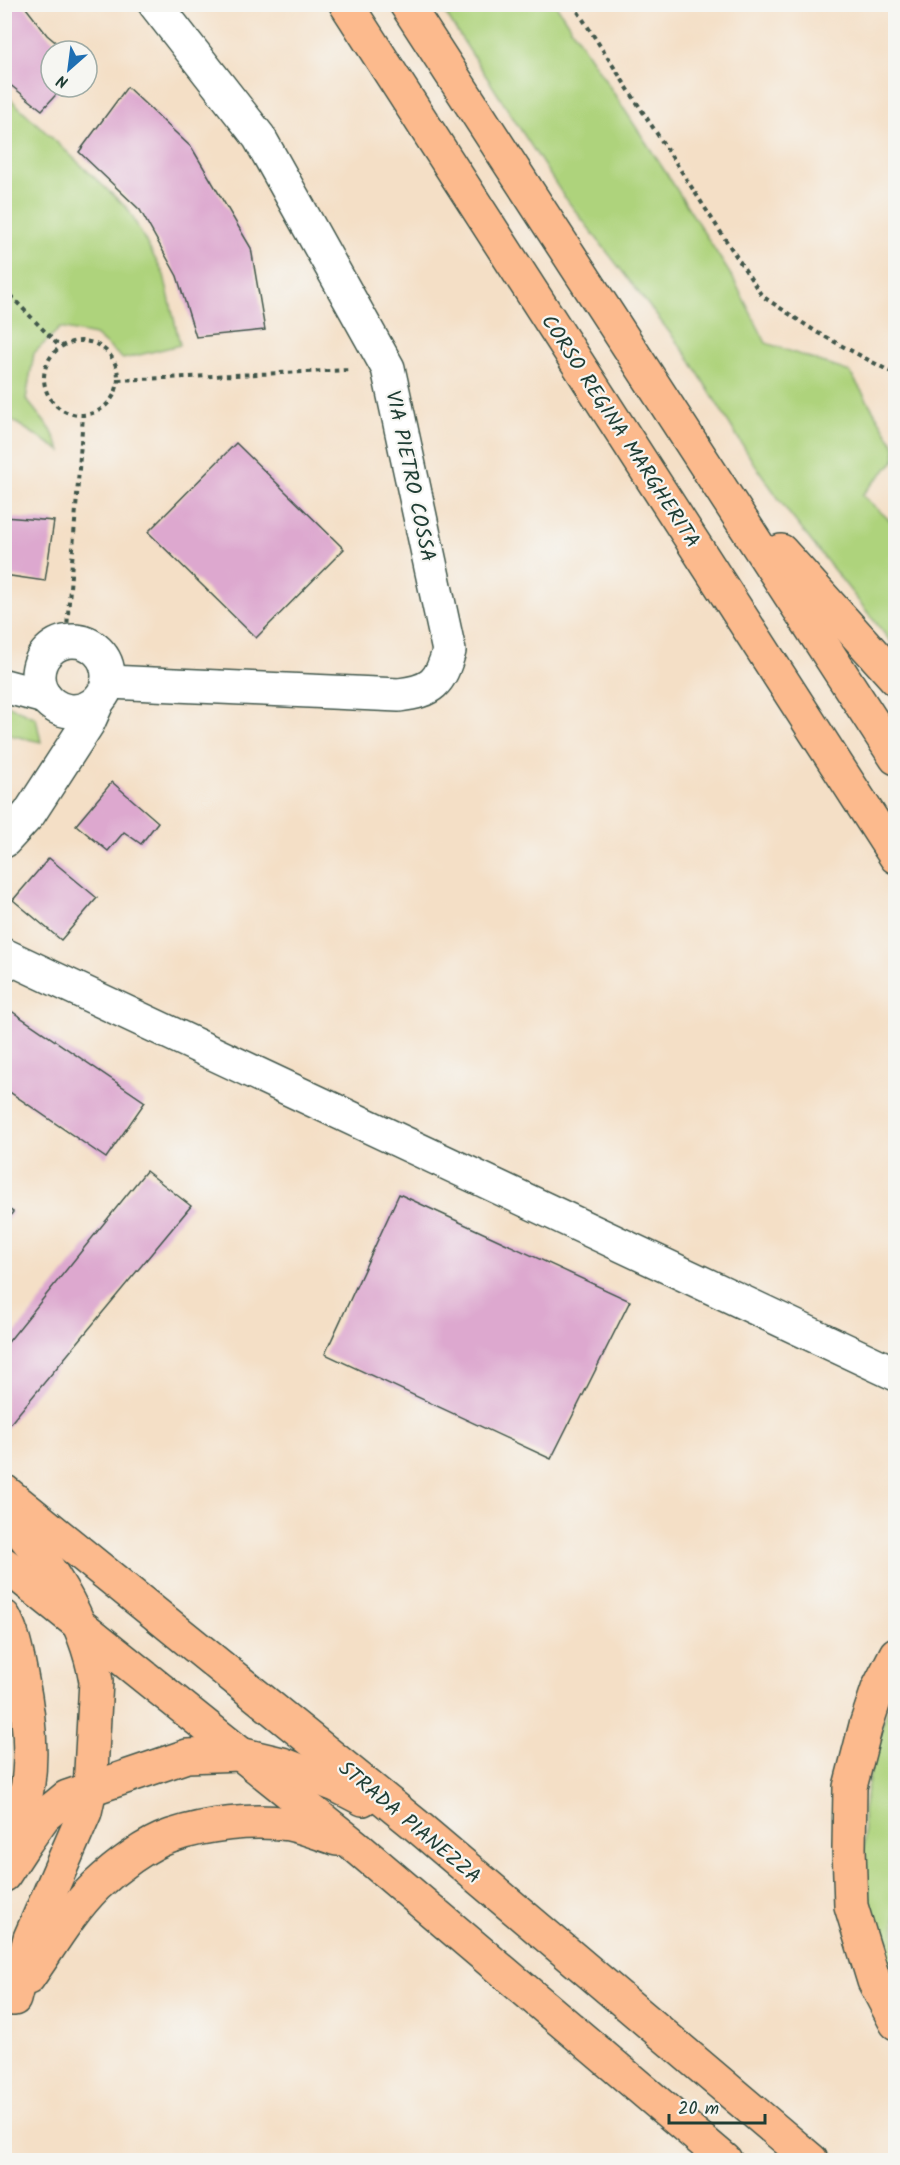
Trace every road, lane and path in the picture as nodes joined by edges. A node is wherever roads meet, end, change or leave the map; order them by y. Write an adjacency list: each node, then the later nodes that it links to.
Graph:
1 (155, 4): 7 (street, VIA PIETRO COSSA)
2 (346, 4): 22 (main road, CORSO REGINA MARGHERITA)
3 (406, 4): 11 (main road)
4 (573, 4): 9 (path)
5 (4, 289): 6 (path)
6 (60, 346): 8 (path); 10 (path)
7 (388, 368): 8 (path); 17 (street, VIA PIETRO COSSA)
8 (118, 380): 10 (path)
9 (896, 380)
10 (83, 416): 12 (path)
11 (711, 473): 15 (main road); 19 (main road)
12 (66, 641): 14 (street); 17 (street)
13 (4, 663): 14 (street)
14 (40, 663): 18 (street)
15 (896, 679)
16 (4, 686): 18 (street, VIA PIETRO COSSA)
17 (103, 692): 18 (street, VIA PIETRO COSSA); 20 (street)
18 (52, 703): 20 (street)
19 (896, 758)
20 (56, 770): 21 (street)
21 (4, 841)
22 (896, 857)
23 (4, 955): 24 (street)
24 (896, 1374)
25 (4, 1491): 33 (main road, STRADA PIANEZZA)
26 (4, 1511): 29 (main road)
27 (4, 1564): 29 (main road)
28 (4, 1617): 35 (main road)
29 (80, 1624): 31 (main road); 32 (main road)
30 (896, 1654): 37 (main road)
31 (240, 1754): 32 (main road); 33 (main road); 34 (main road)
32 (90, 1789): 35 (main road); 36 (main road)
33 (416, 1826): 39 (main road, STRADA PIANEZZA)
34 (353, 1844): 36 (main road); 38 (main road)
35 (5, 1873)
36 (9, 2009)
37 (896, 2023)
38 (726, 2160)
39 (811, 2160)

